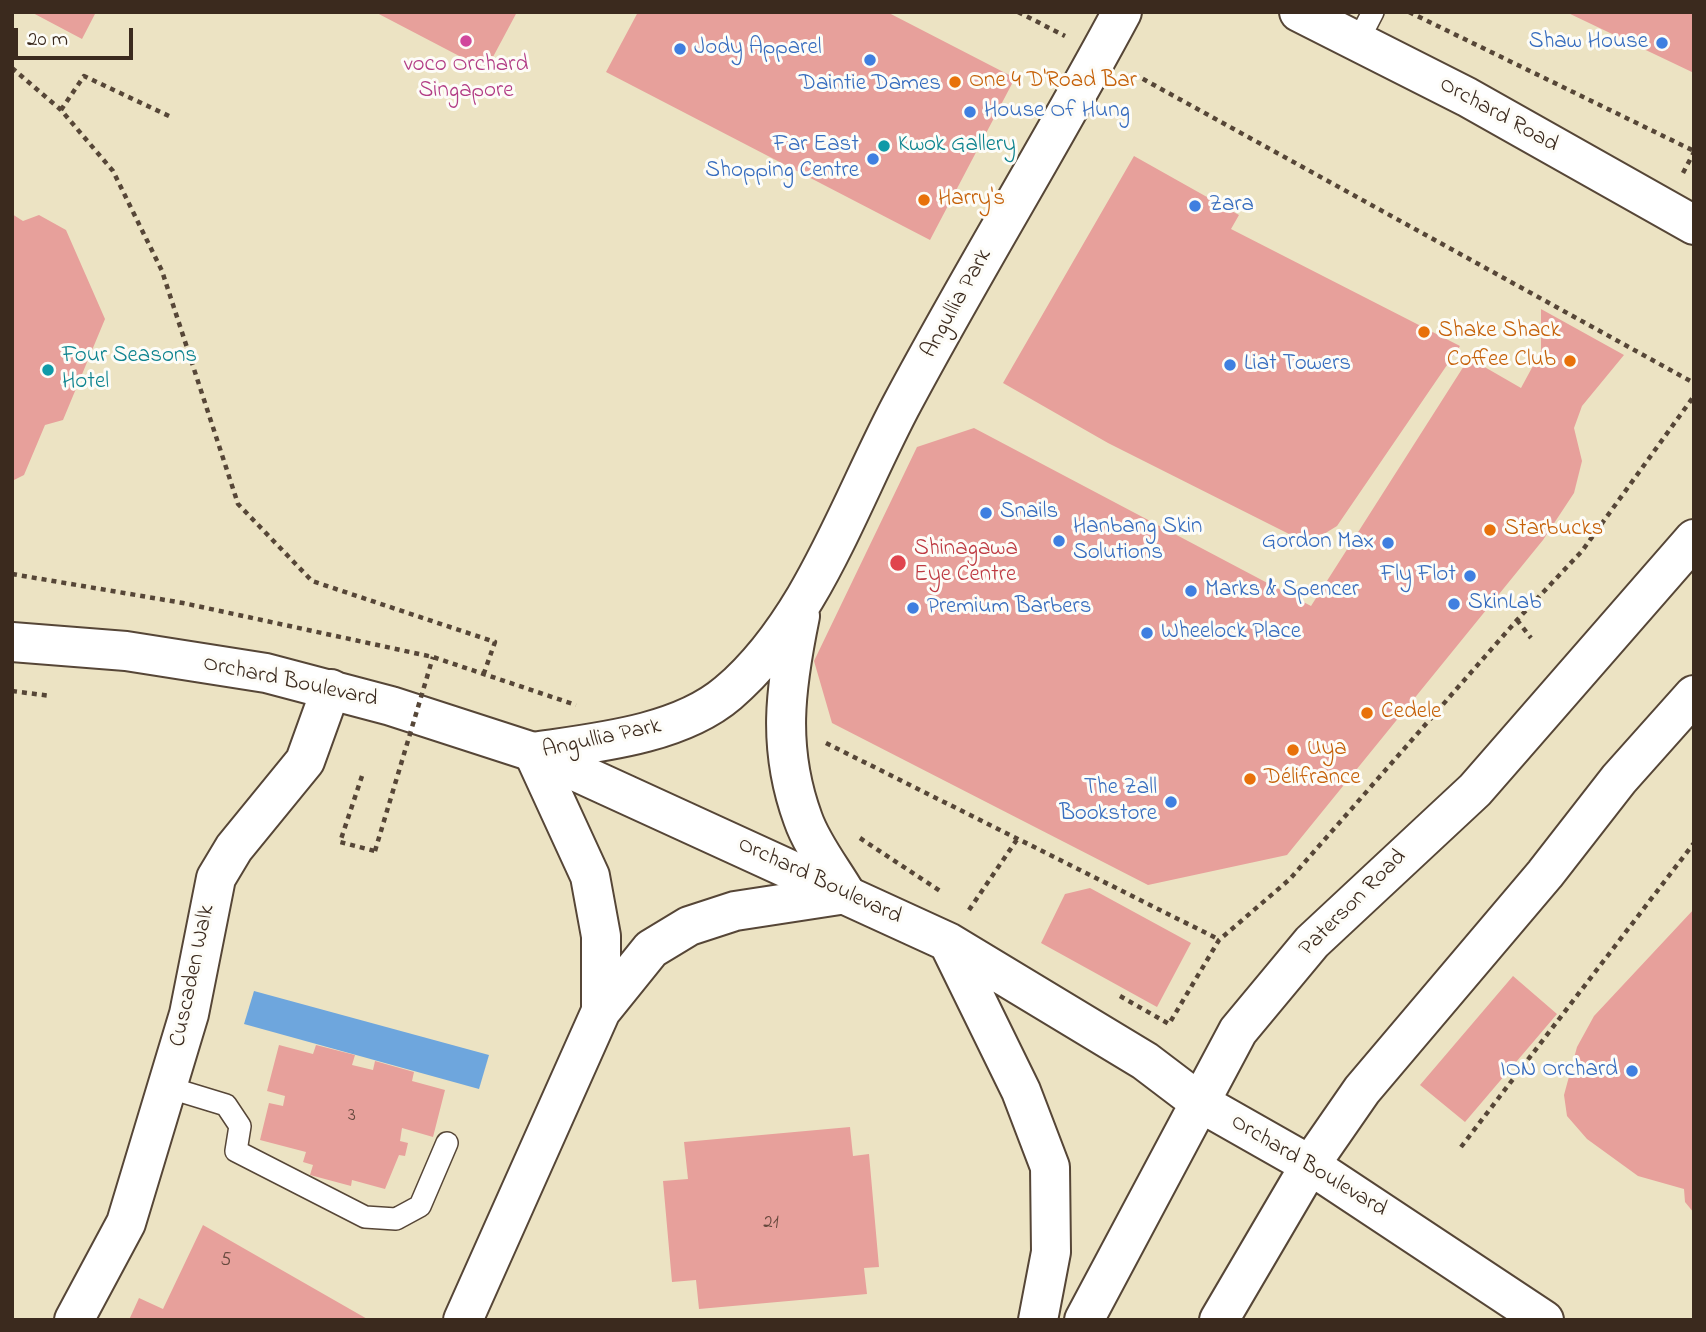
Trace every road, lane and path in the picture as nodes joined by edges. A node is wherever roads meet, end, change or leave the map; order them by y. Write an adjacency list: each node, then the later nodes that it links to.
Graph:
1 (1018, 12): 6 (path)
2 (1122, 12): 6 (main road, Angullia Park)
3 (1299, 12): 5 (main road, Orchard Road)
4 (1409, 12): 10 (path)
5 (1365, 27): 11 (main road, Orchard Road)
6 (1100, 54): 12 (path); 16 (main road, Angullia Park)
7 (12, 68): 8 (path)
8 (61, 110): 9 (path); 21 (path)
9 (169, 116)
10 (1694, 151)
11 (1694, 225)
12 (1694, 383)
13 (1694, 397): 17 (path)
14 (1694, 539): 41 (main road, Paterson Road)
15 (12, 574): 20 (path)
16 (803, 602): 27 (main road, Angullia Park); 28 (main road, Angullia Park)
17 (1517, 620): 18 (path); 36 (path)
18 (1531, 638)
19 (12, 642): 22 (main road, Orchard Boulevard)
20 (433, 657): 21 (path); 29 (path, bridge)
21 (484, 673): 26 (path)
22 (331, 689): 28 (main road, Orchard Boulevard); 40 (main road, Cuscaden Walk)
23 (12, 691): 25 (path)
24 (1694, 695): 44 (main road)
25 (51, 696)
26 (587, 708)
27 (784, 722): 30 (path); 34 (main road, Angullia Park)
28 (533, 752): 34 (main road, Orchard Boulevard); 39 (main road, Angullia Park)
29 (362, 776)
30 (1018, 838): 35 (path); 36 (path)
31 (1694, 843): 32 (path)
32 (1684, 855): 33 (path); 43 (path)
33 (1694, 857)
34 (846, 894): 37 (main road, Orchard Boulevard); 39 (main road, Angullia Park)
35 (969, 910)
36 (1219, 940): 38 (path)
37 (948, 942): 41 (main road, Orchard Boulevard); 47 (main road)
38 (1184, 1000)
39 (601, 1010): 46 (main road, Angullia Park)
40 (167, 1087): 42 (lane); 45 (main road, Cuscaden Walk)
41 (1199, 1102): 44 (main road, Orchard Boulevard); 48 (main road, Paterson Road)
42 (447, 1143)
43 (1461, 1147)
44 (1310, 1165): 49 (main road); 50 (main road, Orchard Boulevard)
45 (74, 1320)
46 (463, 1320)
47 (1038, 1320)
48 (1084, 1320)
49 (1219, 1320)
50 (1544, 1320)

